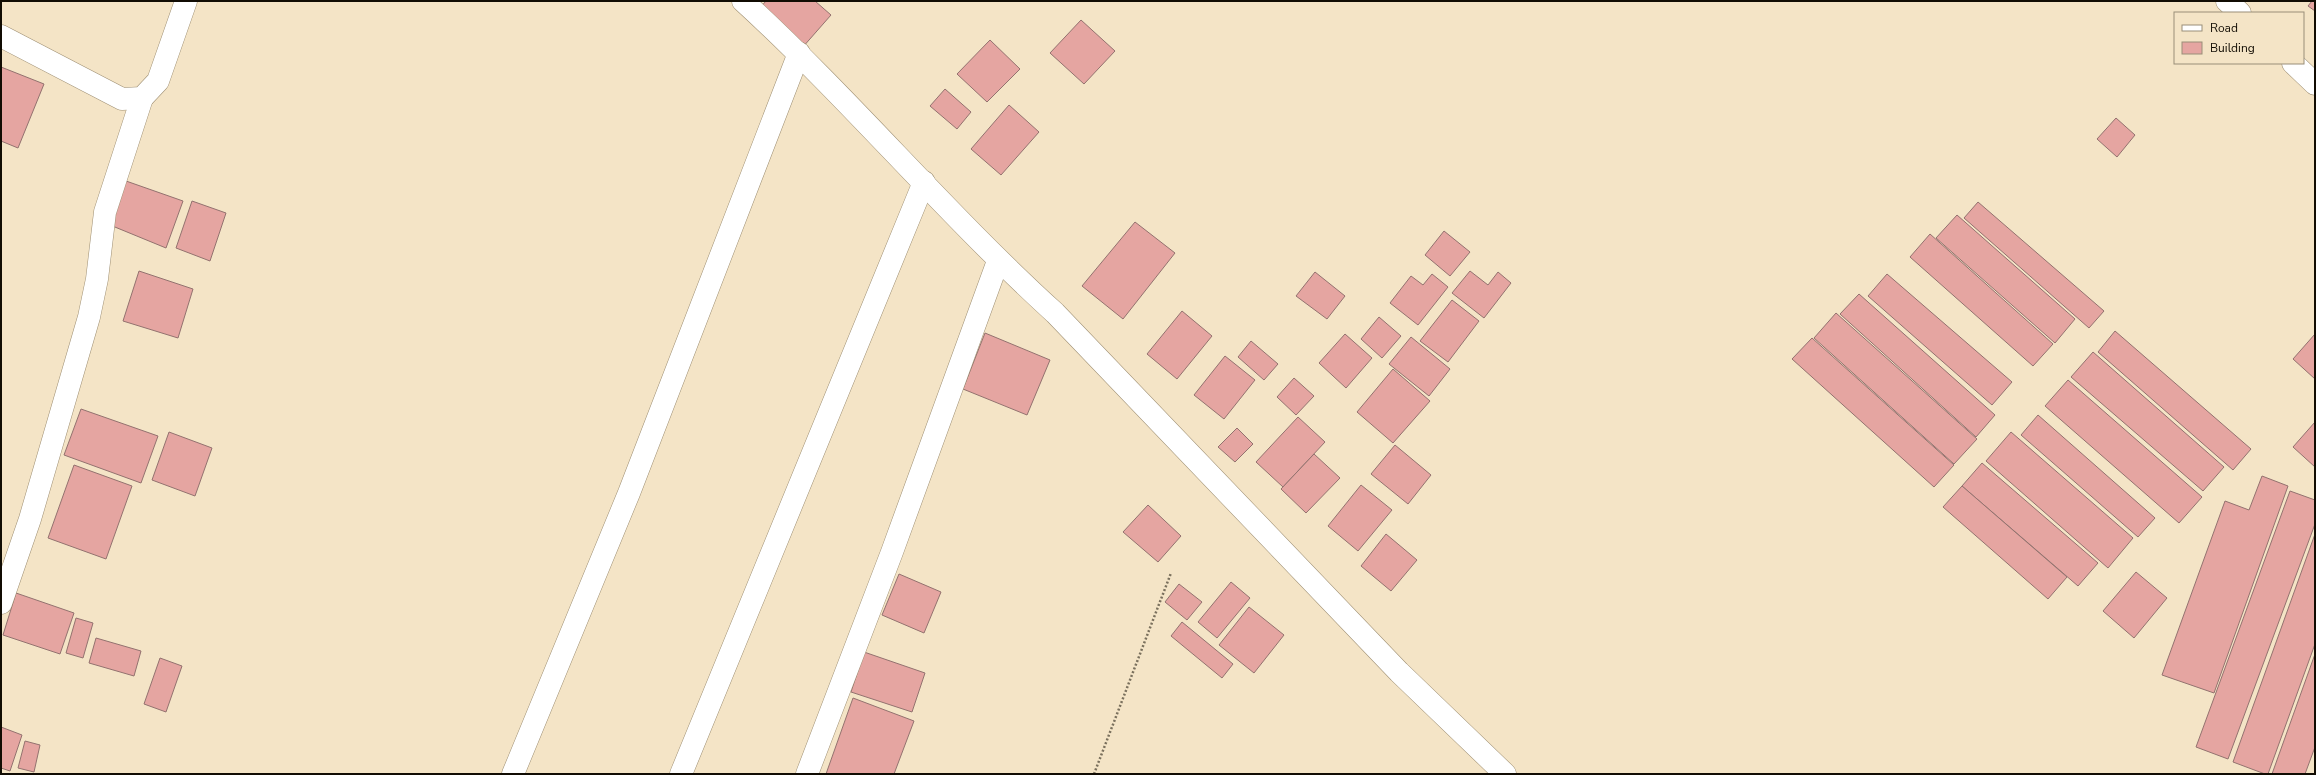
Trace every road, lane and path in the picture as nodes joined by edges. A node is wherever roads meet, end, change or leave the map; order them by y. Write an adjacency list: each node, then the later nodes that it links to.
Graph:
1 (186, 1): 9 (street)
2 (743, 1): 6 (street)
3 (2227, 1): 4 (street)
4 (2239, 12)
5 (1, 36): 9 (street)
6 (799, 53): 10 (street); 14 (street)
7 (2293, 64): 8 (street)
8 (2315, 84)
9 (142, 98): 13 (street)
10 (924, 182): 11 (street); 15 (street)
11 (998, 261): 16 (street); 18 (street)
12 (1171, 573): 17 (path)
13 (1, 603)
14 (513, 774)
15 (681, 774)
16 (807, 774)
17 (1094, 774)
18 (1505, 774)

